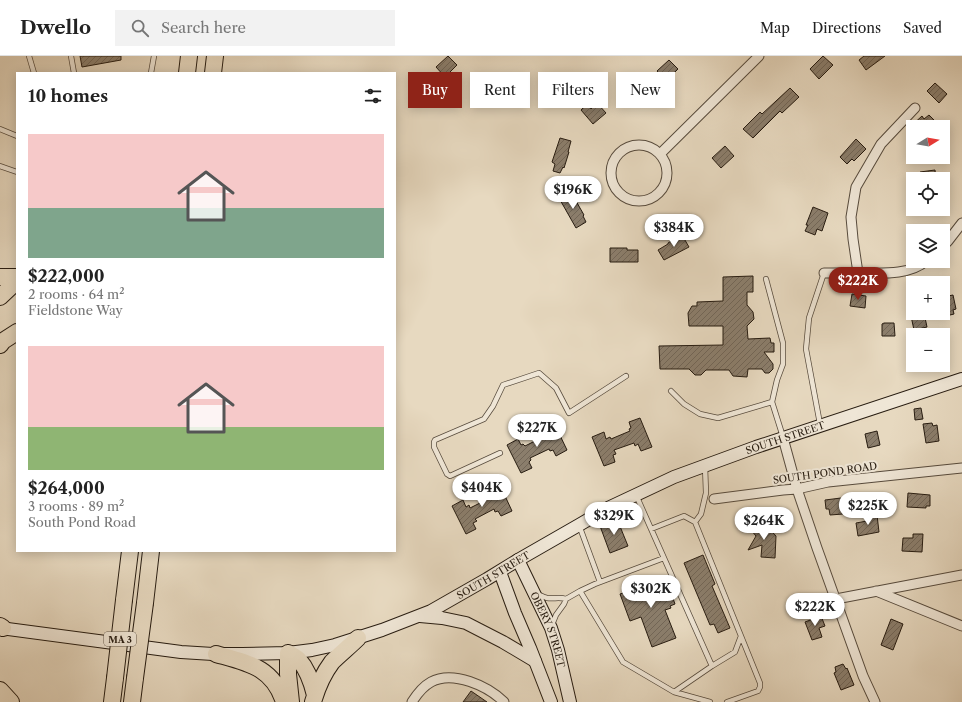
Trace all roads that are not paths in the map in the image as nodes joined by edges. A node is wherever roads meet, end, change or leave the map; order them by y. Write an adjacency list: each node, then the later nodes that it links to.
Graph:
1 (28, 56): 8 (lane)
2 (71, 56): 9 (lane)
3 (154, 56): 10 (lane)
4 (185, 56): 11 (highway)
5 (189, 56): 12 (highway)
6 (215, 56): 13 (highway)
7 (759, 56): 17 (street)
8 (34, 72)
9 (74, 72)
10 (151, 72)
11 (186, 72)
12 (186, 72)
13 (213, 72)
14 (915, 108): 24 (street)
15 (0, 129): 16 (lane)
16 (16, 136)
17 (660, 154): 17 (street)
18 (0, 166): 19 (lane)
19 (16, 172)
20 (962, 223): 21 (street)
21 (950, 238)
22 (914, 268): 24 (street)
23 (824, 273): 24 (street); 36 (lane)
24 (858, 273)
25 (0, 277): 26 (highway)
26 (16, 277)
27 (766, 279): 35 (lane)
28 (16, 282): 29 (highway)
29 (0, 297)
30 (16, 333): 31 (highway)
31 (0, 345)
32 (626, 376): 38 (lane)
33 (962, 379): 36 (main road, SOUTH STREET)
34 (671, 391): 35 (lane)
35 (772, 402): 37 (lane)
36 (820, 426): 37 (main road, SOUTH STREET)
37 (783, 438): 39 (main road, SOUTH STREET); 41 (street)
38 (500, 453)
39 (705, 465): 42 (main road, SOUTH STREET); 44 (lane)
40 (962, 468): 41 (street, SOUTH POND ROAD)
41 (797, 489): 43 (street, SOUTH POND ROAD); 58 (street)
42 (636, 495): 45 (main road, SOUTH STREET); 46 (lane)
43 (714, 499)
44 (695, 522): 46 (lane); 63 (lane)
45 (580, 525): 50 (main road, SOUTH STREET); 53 (lane)
46 (651, 529): 49 (lane)
47 (130, 552): 74 (highway, MA 3, bridge)
48 (151, 552): 69 (highway, MA 3, bridge)
49 (664, 558): 53 (lane); 68 (lane)
50 (518, 560): 51 (main road, SOUTH STREET); 56 (main road, OBERY STREET)
51 (500, 572): 59 (main road, SOUTH STREET); 67 (main road)
52 (962, 575): 55 (street)
53 (597, 583): 54 (lane)
54 (580, 591): 57 (lane); 71 (lane)
55 (876, 591): 58 (street); 60 (street)
56 (534, 593): 57 (lane); 62 (main road, OBERY STREET)
57 (566, 599): 62 (lane)
58 (836, 599): 85 (street)
59 (419, 616): 64 (main road, SOUTH STREET); 67 (main road)
60 (962, 626)
61 (1, 627): 66 (main road, SOUTH STREET)
62 (551, 628): 82 (main road, OBERY STREET)
63 (741, 636): 68 (lane); 84 (lane)
64 (358, 638): 65 (main road, SOUTH STREET); 72 (highway)
65 (288, 653): 66 (main road, SOUTH STREET); 72 (highway); 78 (highway)
66 (216, 654): 77 (highway)
67 (535, 661): 81 (main road)
68 (712, 666): 71 (lane)
69 (135, 678): 75 (highway, MA 3); 76 (highway)
70 (0, 690): 73 (highway)
71 (674, 692): 83 (lane)
72 (314, 699)
73 (11, 702)
74 (112, 702)
75 (132, 702)
76 (136, 702)
77 (284, 702)
78 (291, 702)
79 (412, 702): 80 (street)
80 (504, 702)
81 (551, 702)
82 (570, 702)
83 (710, 702)
84 (727, 702)
85 (875, 702)

